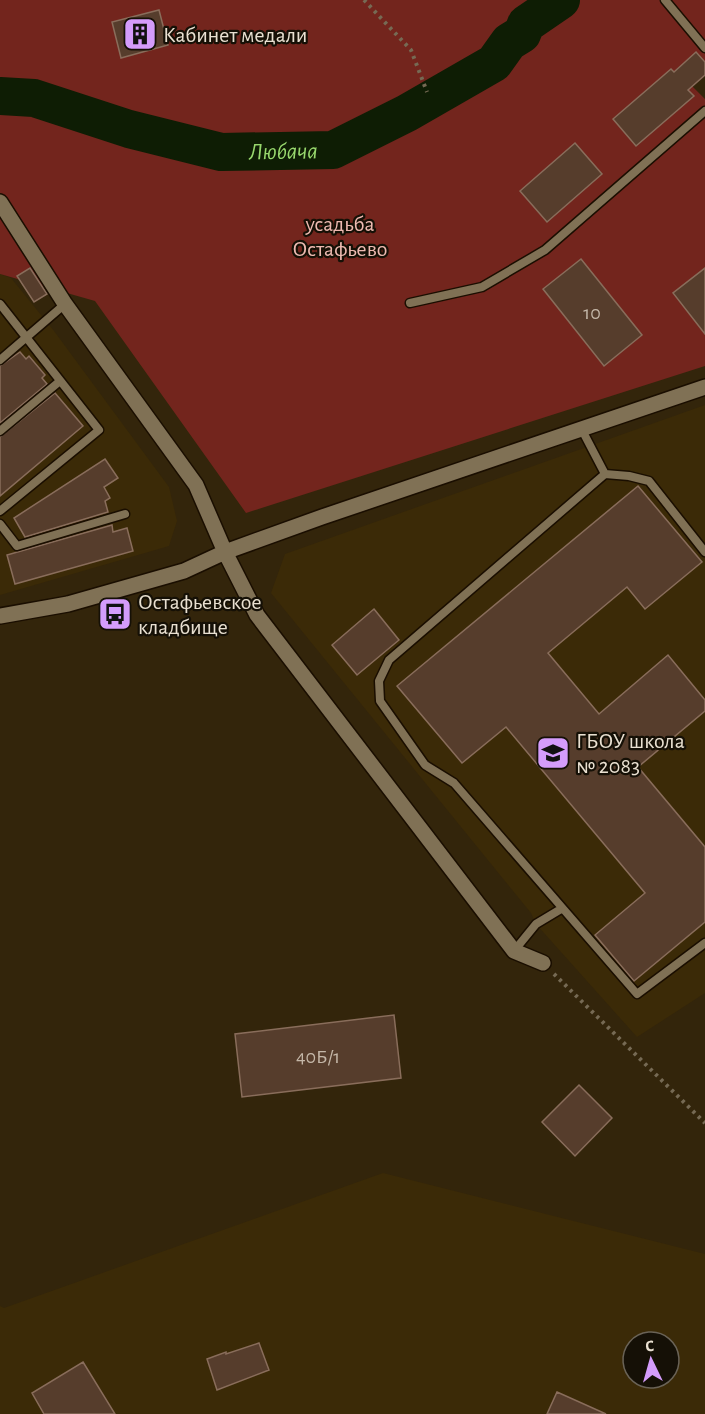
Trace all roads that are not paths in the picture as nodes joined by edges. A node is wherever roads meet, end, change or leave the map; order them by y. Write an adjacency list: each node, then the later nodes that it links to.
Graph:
1 (665, 0): 2 (lane)
2 (705, 48)
3 (705, 111): 6 (lane)
4 (0, 202): 7 (street)
5 (0, 303): 8 (lane)
6 (410, 303)
7 (65, 304): 8 (lane); 18 (street)
8 (26, 338): 9 (lane); 10 (lane)
9 (0, 360)
10 (60, 381): 13 (lane); 15 (lane)
11 (705, 387): 12 (street)
12 (582, 429): 14 (lane); 18 (street)
13 (0, 431)
14 (605, 474): 19 (lane); 21 (lane)
15 (0, 512)
16 (125, 514): 17 (lane)
17 (0, 524)
18 (225, 552): 20 (street); 23 (street)
19 (705, 552)
20 (0, 616)
21 (561, 909): 22 (lane); 23 (lane)
22 (705, 944)
23 (514, 951): 24 (street)
24 (543, 963)

